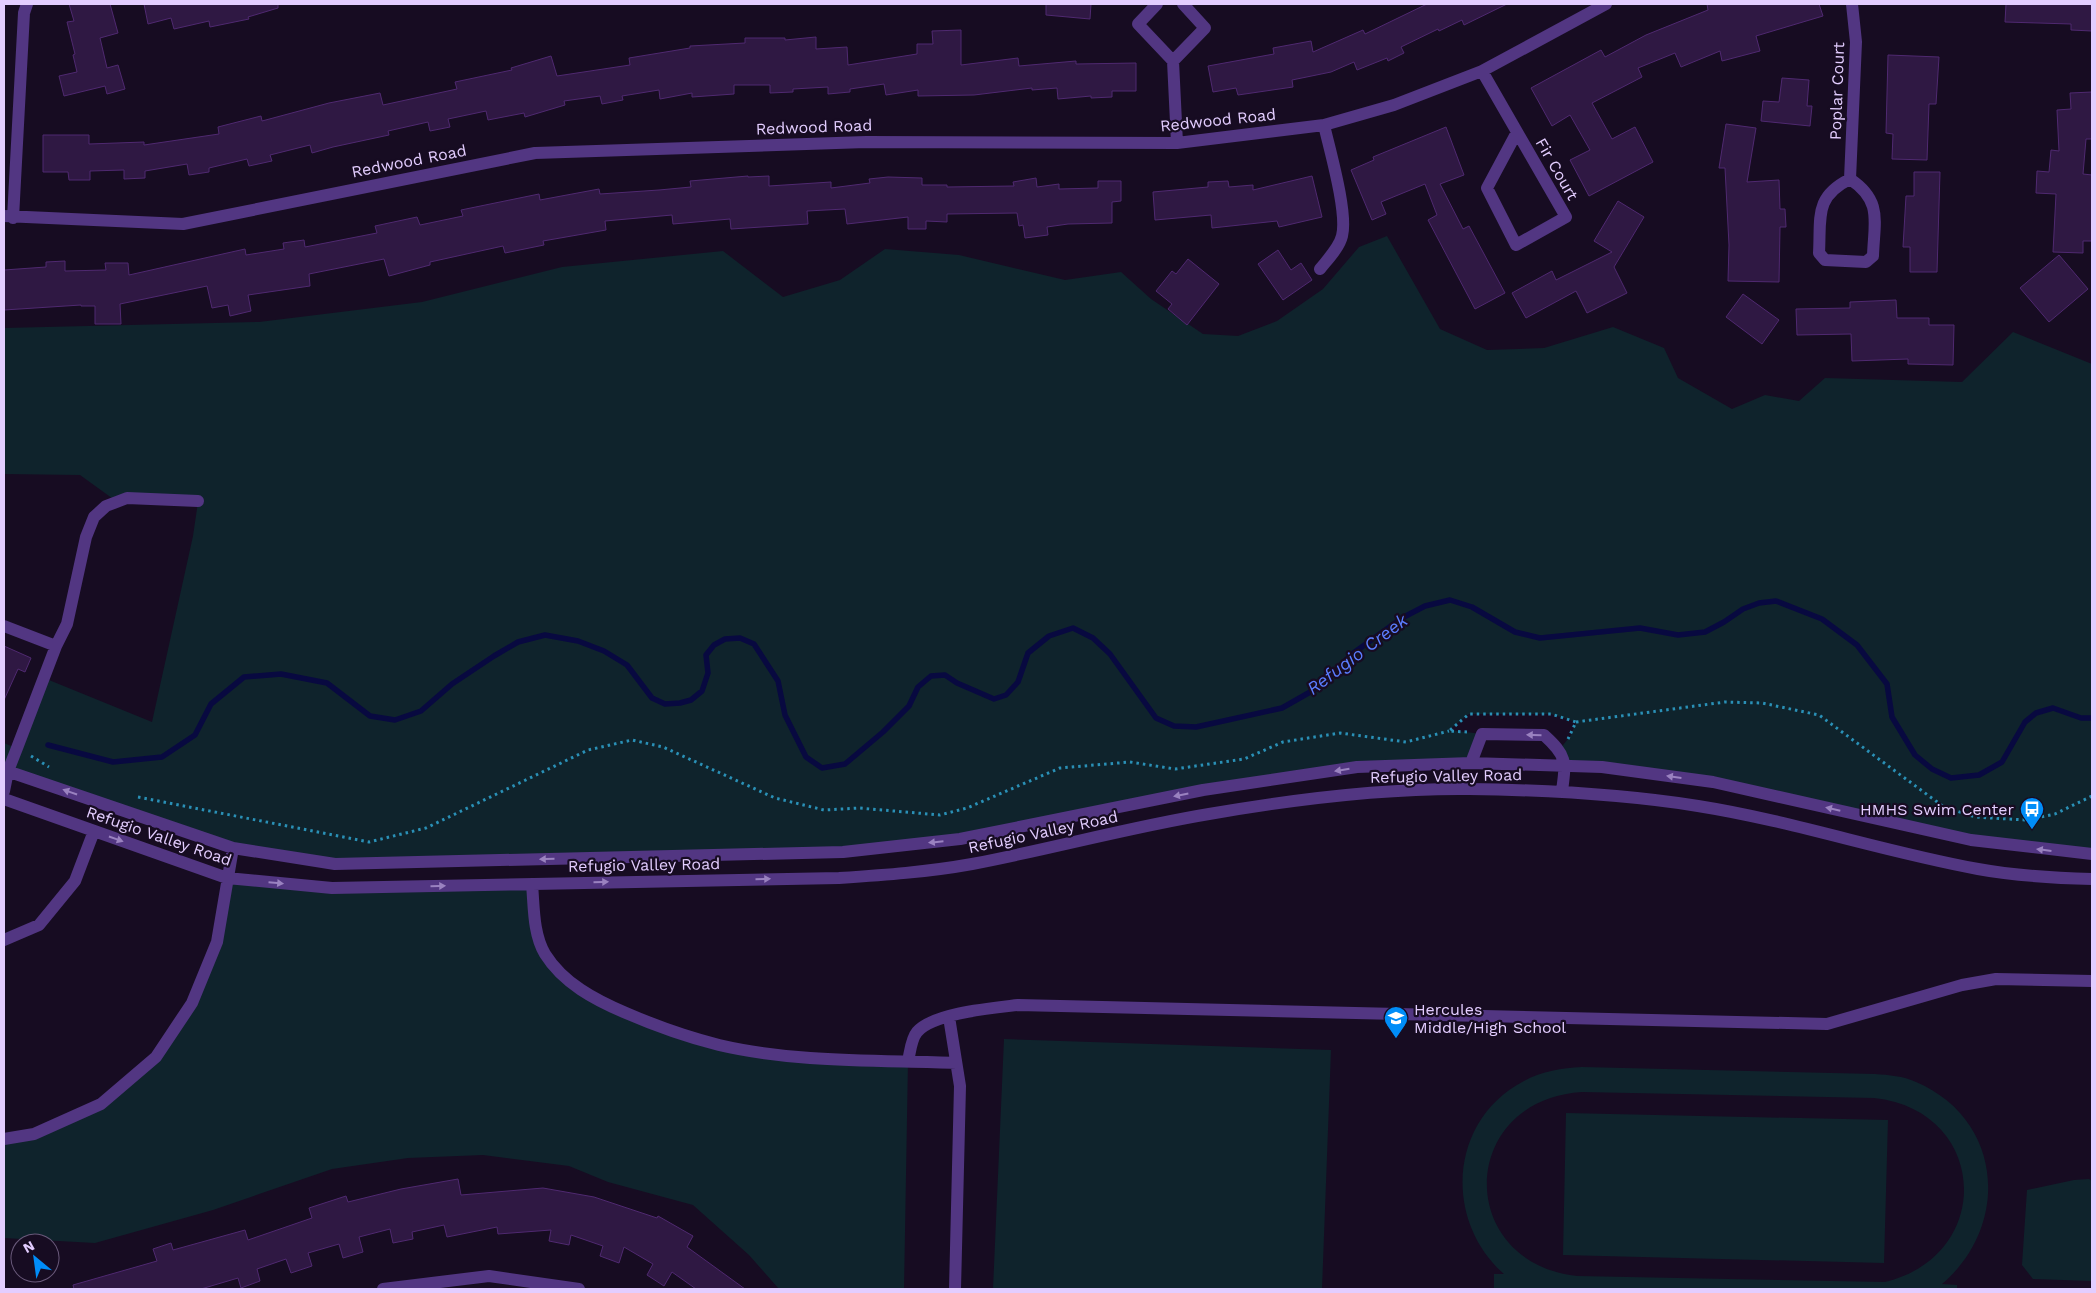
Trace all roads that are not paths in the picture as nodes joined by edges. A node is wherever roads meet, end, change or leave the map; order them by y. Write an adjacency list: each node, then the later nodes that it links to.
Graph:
1 (27, 4): 12 (street)
2 (1157, 4): 6 (street)
3 (1183, 4): 6 (street)
4 (1606, 4): 7 (street, Redwood Road)
5 (1852, 4): 11 (street, Poplar Court)
6 (1173, 61): 10 (street)
7 (1482, 72): 8 (street, Redwood Road); 9 (street, Fir Court)
8 (1324, 125): 10 (street, Redwood Road); 13 (street)
9 (1517, 132): 9 (street, Fir Court)
10 (1177, 143): 12 (street, Redwood Road)
11 (1850, 179): 11 (street)
12 (8, 217)
13 (1320, 269)
14 (198, 501): 16 (street)
15 (4, 626): 16 (street)
16 (56, 646): 19 (street)
17 (1471, 763): 18 (street, Refugio Valley Road); 18 (street, one-way to 17); 23 (street, Refugio Valley Road, one-way to 23)
18 (1565, 766): 20 (street); 24 (street, Refugio Valley Road, one-way to 18)
19 (6, 771): 21 (street); 23 (street, Refugio Valley Road, one-way to 19)
20 (1562, 791): 26 (street, Refugio Valley Road); 27 (street, Refugio Valley Road, one-way to 20)
21 (4, 800): 22 (street, Refugio Valley Road)
22 (94, 831): 25 (street, Refugio Valley Road, one-way to 25); 28 (street)
23 (232, 848): 25 (street)
24 (2092, 854)
25 (227, 878): 27 (street, Refugio Valley Road, one-way to 27); 33 (street)
26 (2092, 879)
27 (532, 884): 31 (street)
28 (4, 940)
29 (2092, 981): 30 (street)
30 (949, 1017): 31 (street); 32 (street)
31 (908, 1061): 32 (street)
32 (956, 1063): 36 (street)
33 (4, 1139)
34 (384, 1289): 35 (street)
35 (579, 1289)
36 (955, 1289)

